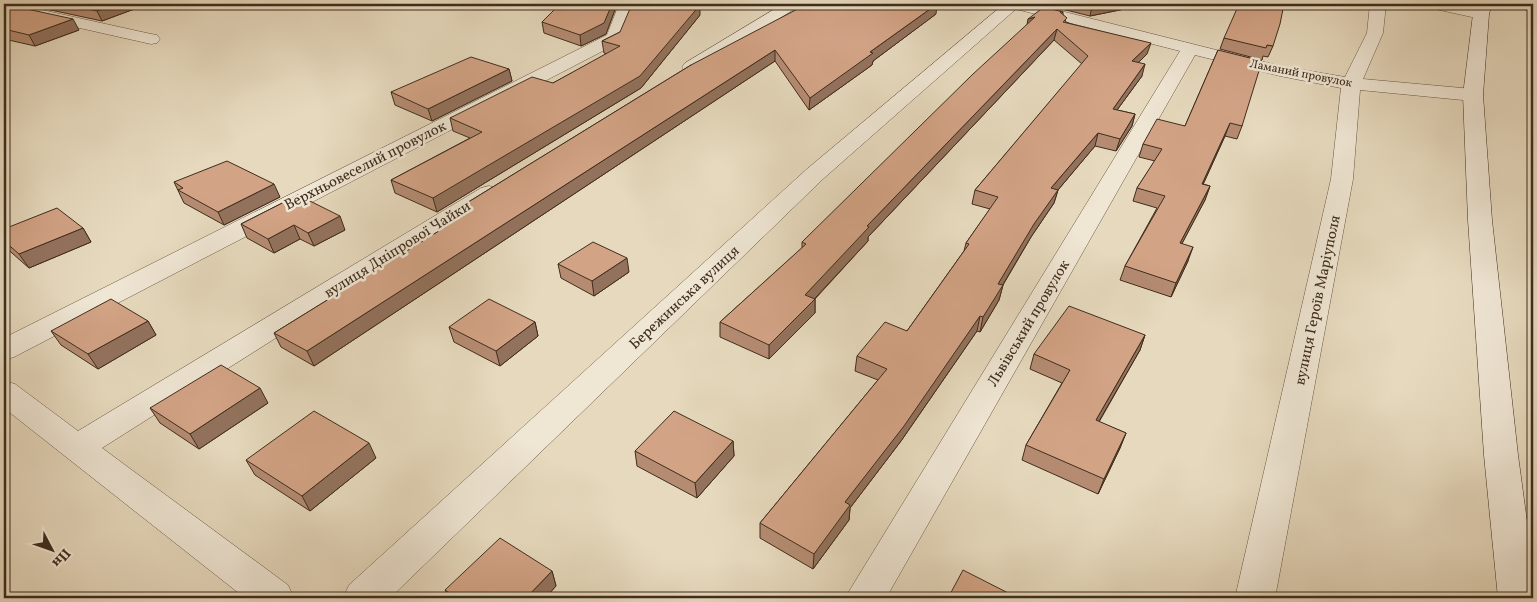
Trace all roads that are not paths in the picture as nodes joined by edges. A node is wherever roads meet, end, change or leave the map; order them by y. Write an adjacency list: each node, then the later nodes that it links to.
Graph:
1 (627, 4): 16 (street, Верхньовеселий провулок)
2 (794, 4): 12 (street)
3 (1014, 4): 11 (street, Ламаний провулок); 20 (street, Бережинська вулиця)
4 (1378, 4): 13 (street, вулиця Героїв Маріуполя)
5 (1432, 4): 9 (street)
6 (1525, 4): 8 (street)
7 (4, 6): 10 (street)
8 (1533, 8)
9 (1482, 9): 14 (street)
10 (151, 38)
11 (1190, 48): 13 (street, Ламаний провулок); 21 (street, Львівський провулок)
12 (676, 77)
13 (1351, 84): 14 (street, Ламаний провулок); 22 (street, вулиця Героїв Маріуполя)
14 (1473, 95): 23 (street)
15 (507, 181): 18 (street, вулиця Дніпрової Чайки)
16 (4, 350)
17 (4, 392): 18 (street)
18 (76, 448): 19 (street)
19 (274, 598)
20 (363, 598)
21 (865, 598)
22 (1255, 598)
23 (1518, 598)

